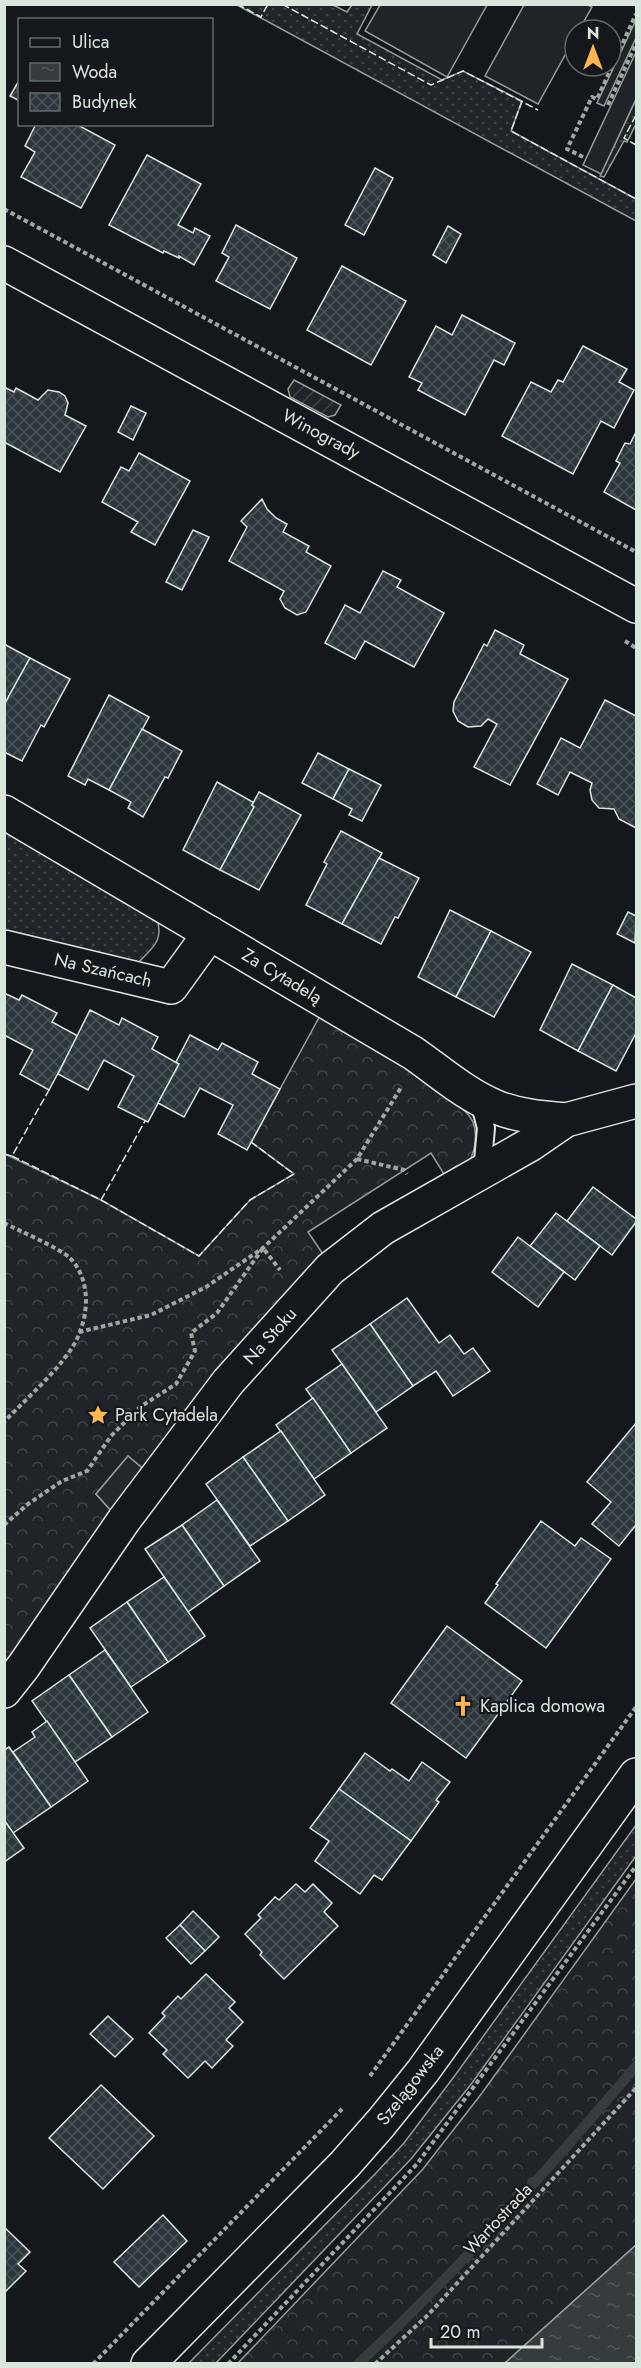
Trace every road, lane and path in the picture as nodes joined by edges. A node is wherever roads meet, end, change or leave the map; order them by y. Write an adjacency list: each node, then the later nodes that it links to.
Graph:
1 (636, 14): 4 (path)
2 (636, 44): 3 (path)
3 (608, 105)
4 (583, 157)
5 (4, 209): 7 (path)
6 (4, 263): 8 (street, Winogrady)
7 (636, 552)
8 (636, 606)
9 (4, 812): 10 (street, Za Cytadelą)
10 (210, 933): 11 (street, Na Szańcach); 12 (street, Za Cytadelą)
11 (4, 947)
12 (419, 1058): 13 (street, Za Cytadelą); 16 (path)
13 (477, 1097): 15 (street, Za Cytadelą); 17 (lane)
14 (636, 1101): 15 (street, Na Stoku)
15 (566, 1120): 17 (street, Na Stoku)
16 (357, 1159): 18 (path); 20 (path)
17 (482, 1172): 18 (street, Na Stoku)
18 (431, 1201): 24 (street, Na Stoku)
19 (4, 1223): 21 (path)
20 (263, 1248): 21 (path); 23 (path)
21 (80, 1332): 22 (path)
22 (4, 1422)
23 (4, 1525)
24 (4, 1691)
25 (636, 1707): 28 (path)
26 (636, 1776): 32 (street, Szelągowska)
27 (636, 1866): 33 (path)
28 (363, 2085)
29 (636, 2088): 34 (path, Wartostrada)
30 (348, 2103): 31 (path)
31 (93, 2364)
32 (148, 2364)
33 (228, 2364)
34 (375, 2364)

